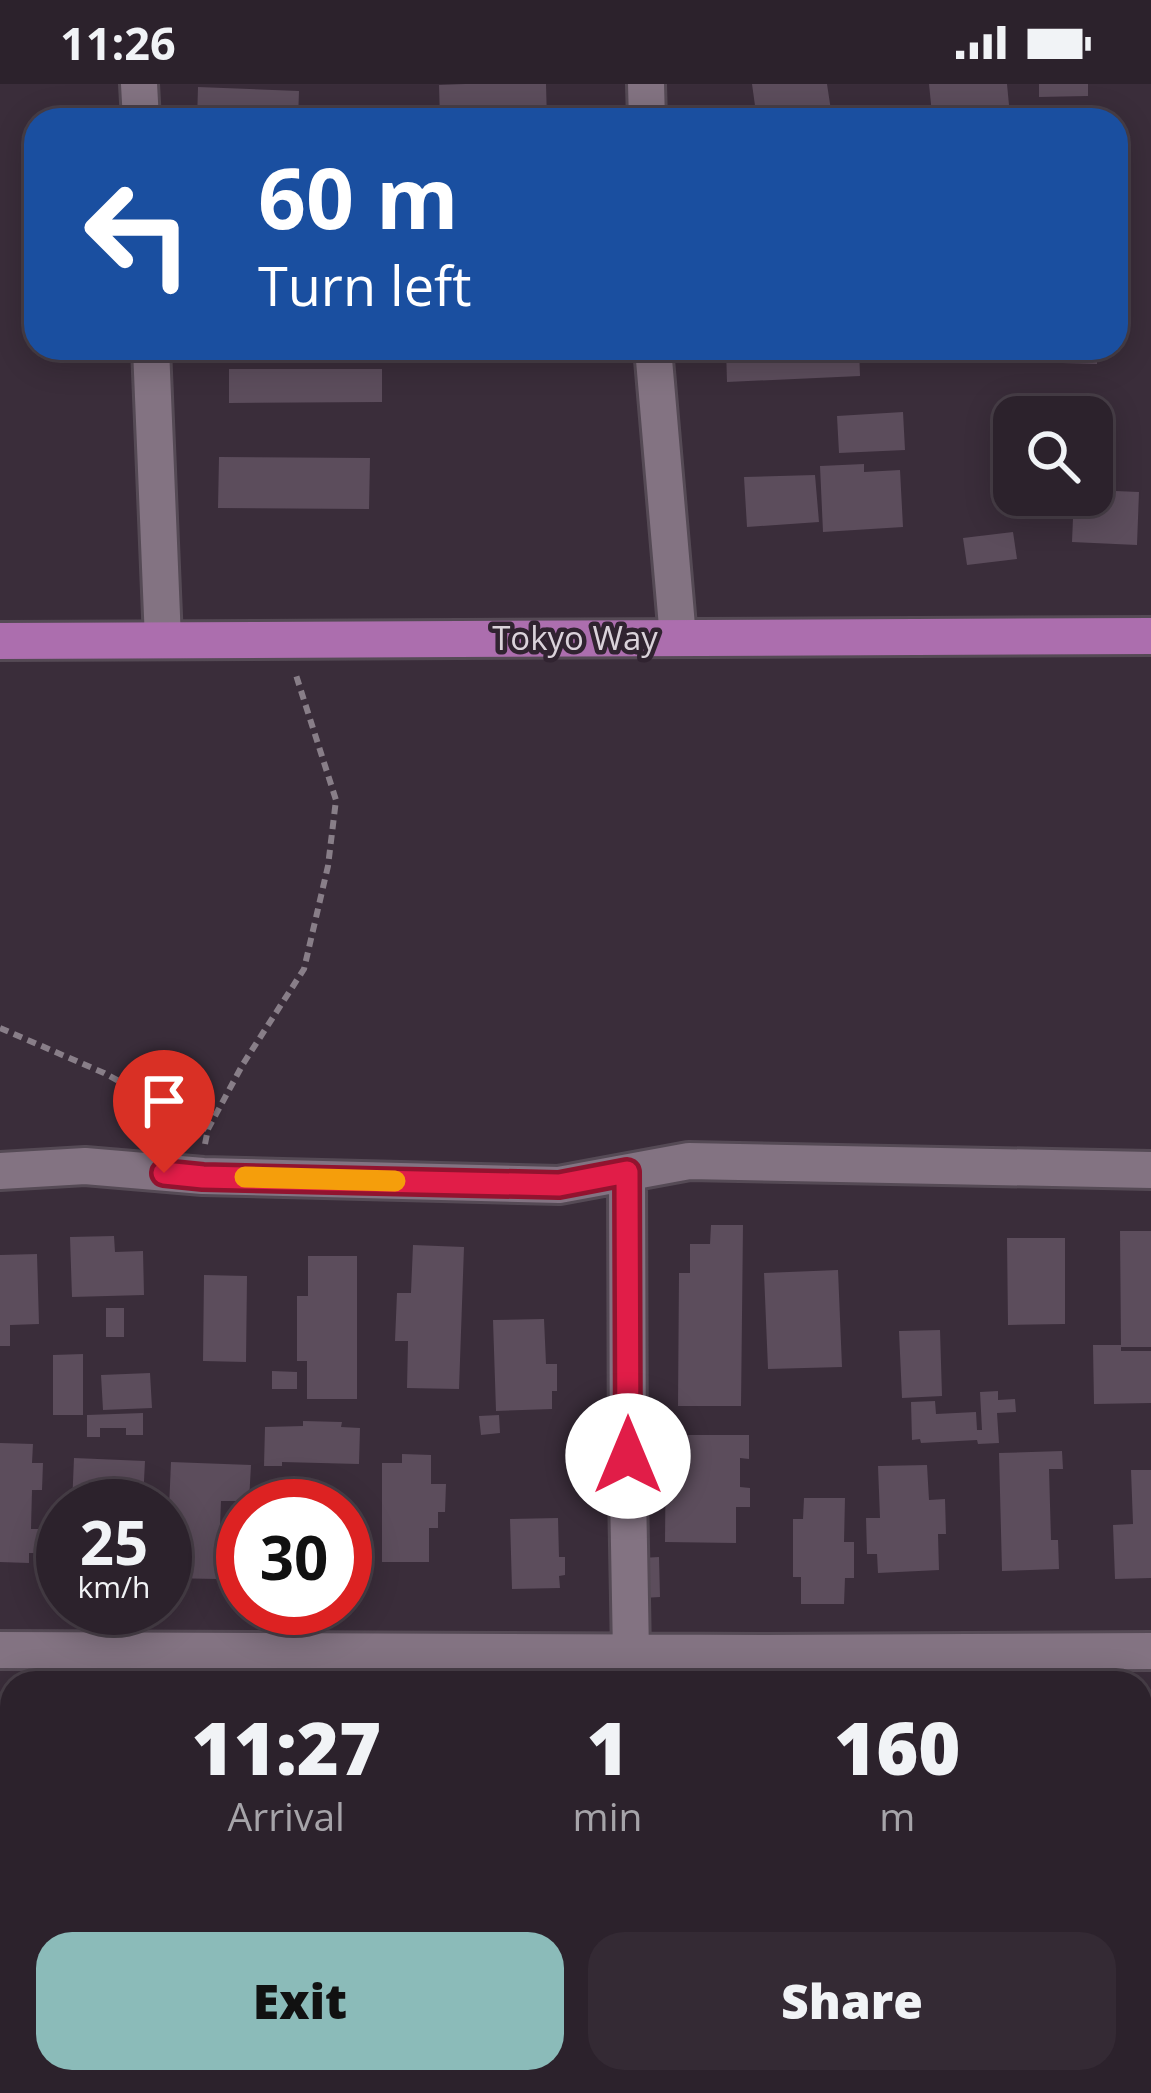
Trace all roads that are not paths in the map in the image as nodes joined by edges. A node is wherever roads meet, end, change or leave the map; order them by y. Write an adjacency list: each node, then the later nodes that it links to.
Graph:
1 (152, 360): 5 (street)
2 (654, 360): 4 (street)
3 (1151, 636): 4 (main road, Tokyo Way)
4 (678, 638): 5 (main road, Tokyo Way)
5 (164, 640): 6 (main road, Tokyo Way)
6 (0, 641)
7 (1151, 1169): 9 (street)
8 (0, 1171): 9 (street)
9 (627, 1172): 12 (street)
10 (0, 1650): 13 (street)
11 (1151, 1651): 14 (street)
12 (631, 1653): 13 (street); 15 (street)
13 (330, 1667)
14 (1020, 1667): 15 (street)
15 (765, 1668)

